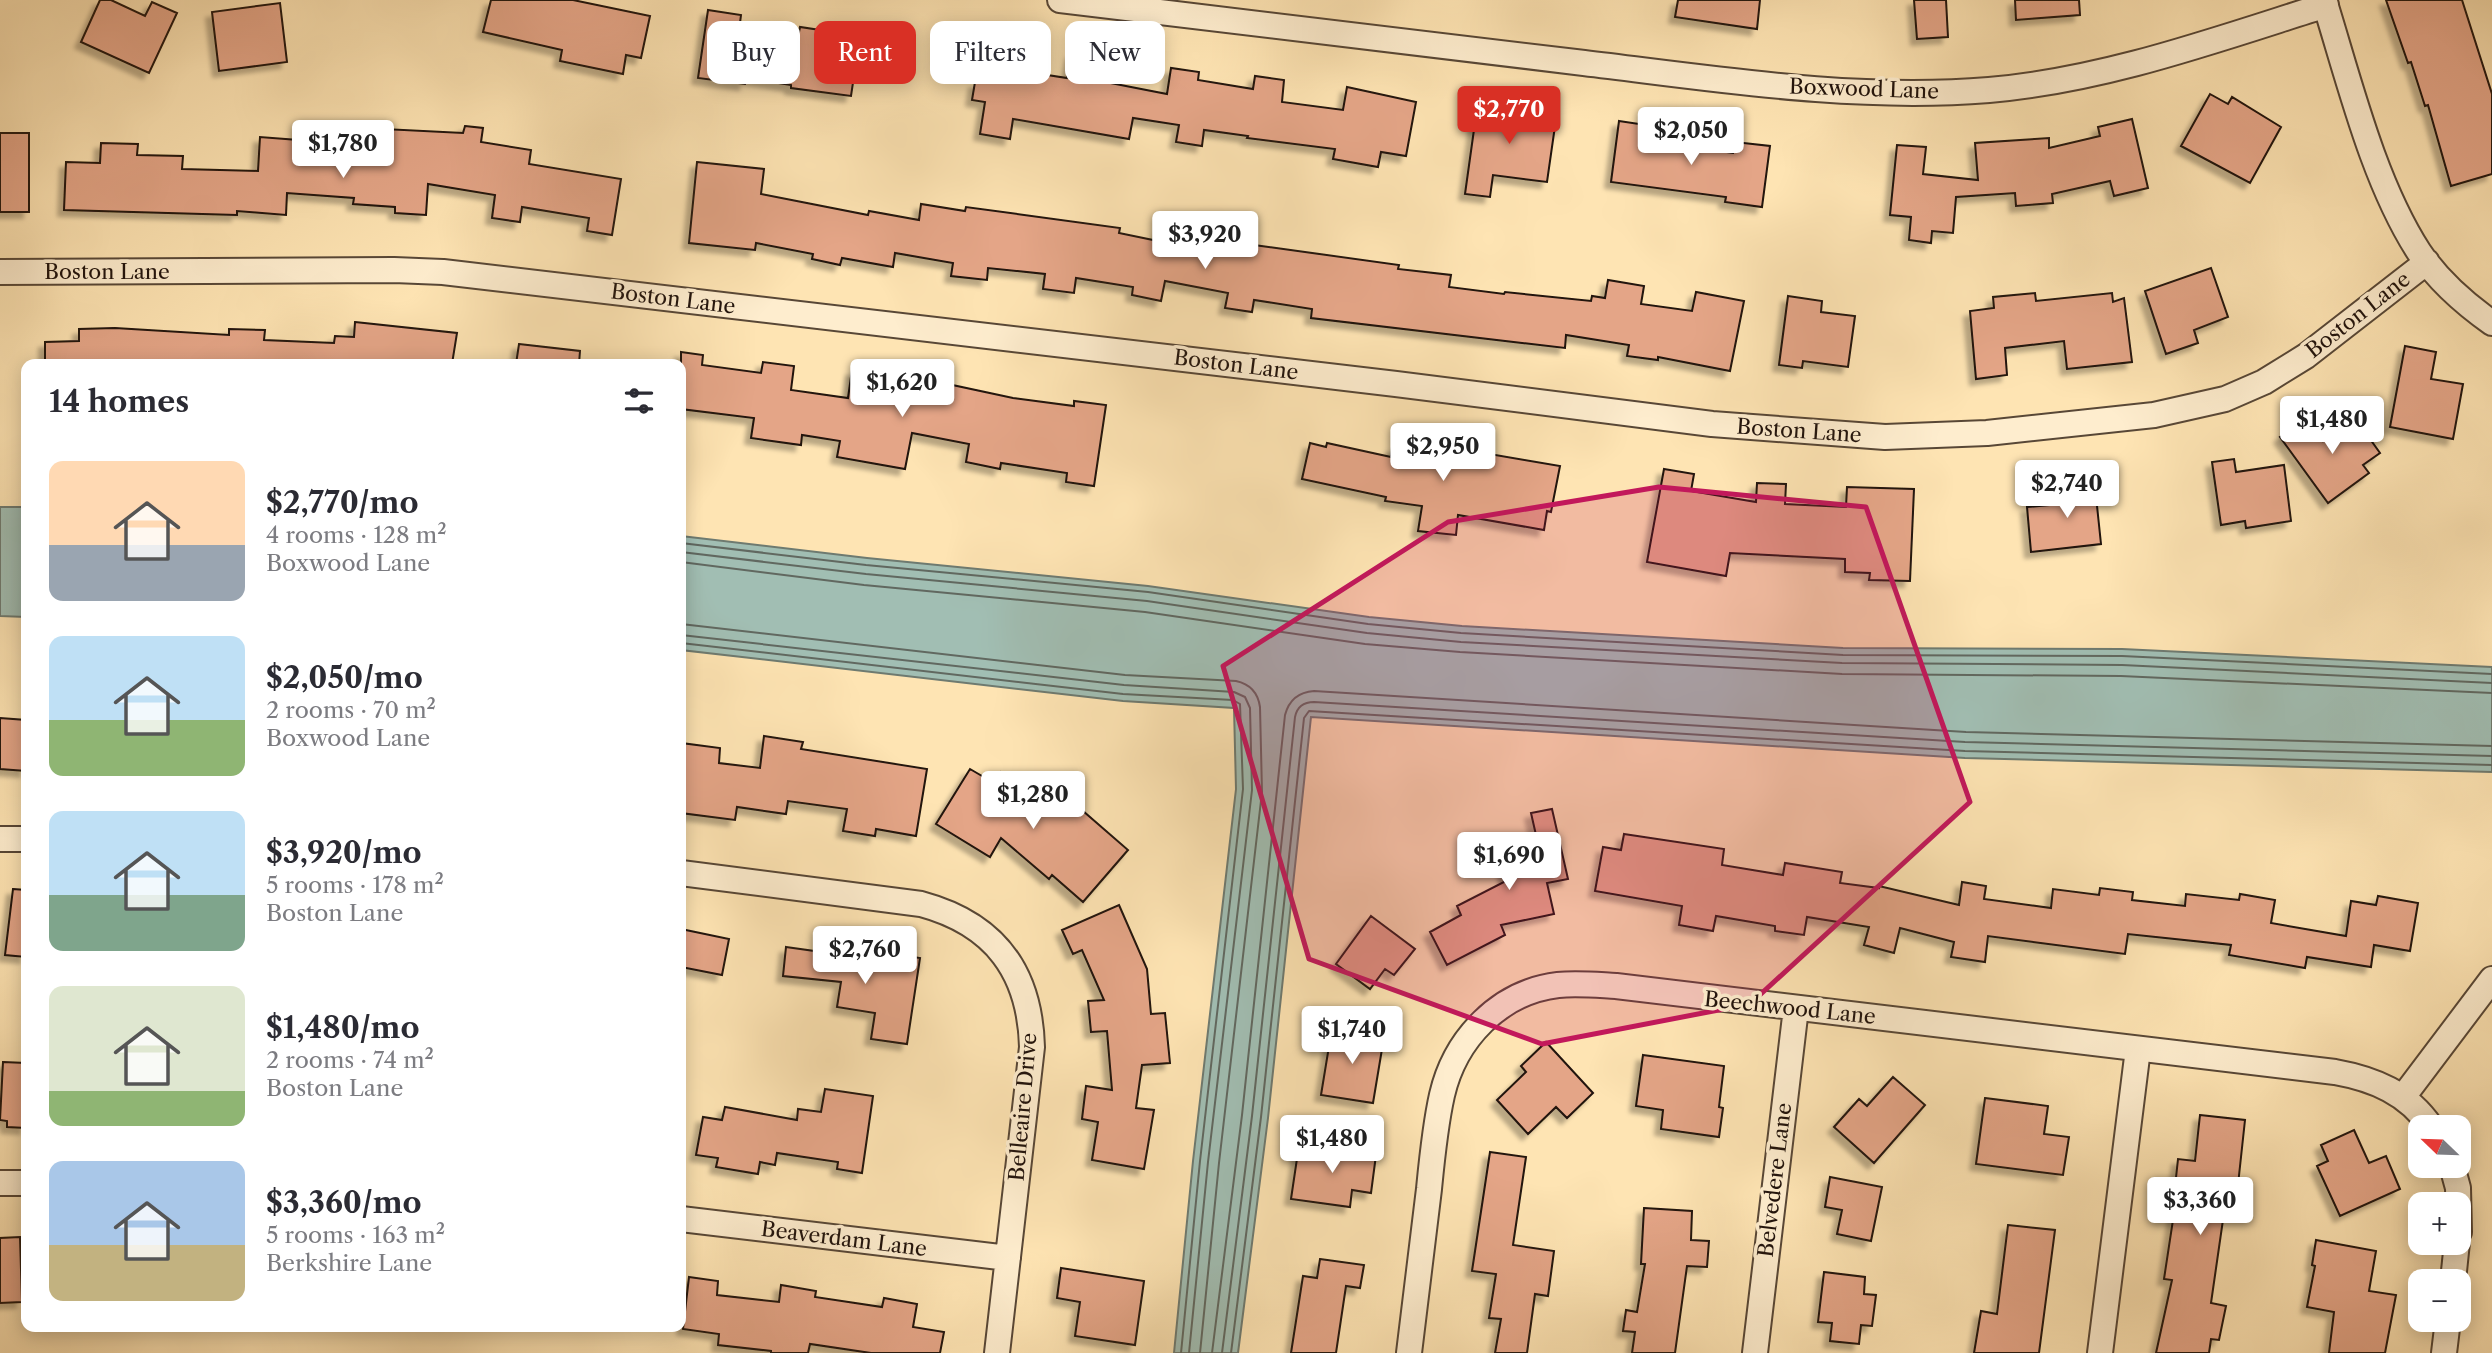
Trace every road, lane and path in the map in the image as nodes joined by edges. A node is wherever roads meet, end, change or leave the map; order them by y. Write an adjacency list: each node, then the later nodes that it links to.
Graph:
1 (1060, 0): 2 (street, Boxwood Lane)
2 (2325, 3): 3 (street)
3 (2427, 262): 4 (street, Boston Lane); 5 (street)
4 (0, 272)
5 (2492, 323)
6 (0, 839): 7 (street)
7 (21, 839)
8 (686, 874): 17 (street, Belleaire Drive)
9 (2492, 979): 12 (street)
10 (1796, 1007): 11 (street, Beechwood Lane); 20 (street, Beechwood Lane); 21 (street, Belvedere Lane)
11 (2137, 1049): 12 (street, Beechwood Lane); 22 (street)
12 (2403, 1097): 13 (street, Beechwood Lane)
13 (2420, 1115)
14 (0, 1183): 15 (street)
15 (21, 1183)
16 (686, 1220): 17 (street, Beaverdam Lane)
17 (1008, 1258): 19 (street, Belleaire Drive)
18 (2447, 1332): 23 (street)
19 (997, 1353)
20 (1409, 1353)
21 (1755, 1353)
22 (2100, 1353)
23 (2444, 1353)

